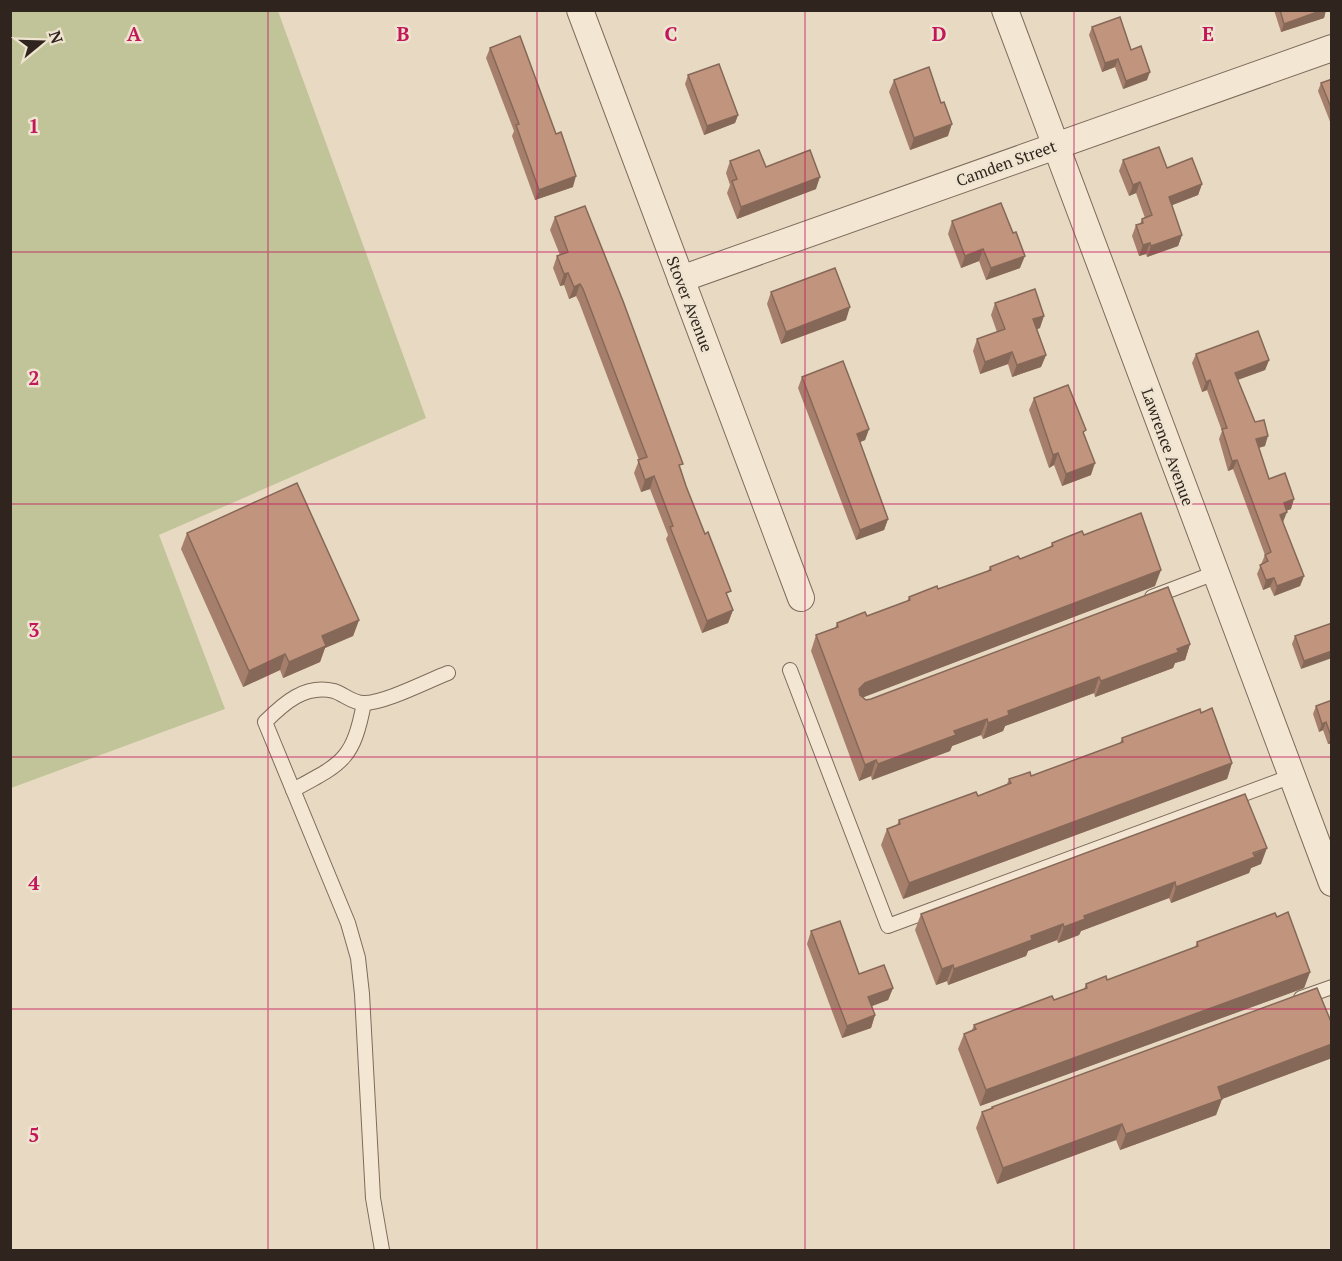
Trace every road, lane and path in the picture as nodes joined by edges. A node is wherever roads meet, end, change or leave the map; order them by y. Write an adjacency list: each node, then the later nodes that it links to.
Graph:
1 (580, 10): 5 (street, Stover Avenue)
2 (1005, 10): 4 (street, Lawrence Avenue)
3 (1332, 48): 4 (street, Camden Street)
4 (1055, 145): 5 (street, Camden Street); 6 (street, Lawrence Avenue)
5 (681, 279): 7 (street, Stover Avenue)
6 (1215, 573): 8 (lane); 12 (street, Lawrence Avenue)
7 (801, 598)
8 (1138, 603)
9 (790, 670): 12 (lane)
10 (448, 673): 11 (lane)
11 (364, 703): 13 (lane); 13 (lane)
12 (1292, 776): 14 (street, Lawrence Avenue)
13 (293, 790): 17 (lane)
14 (1332, 883)
15 (1332, 987): 16 (lane)
16 (1287, 1004)
17 (382, 1251)

